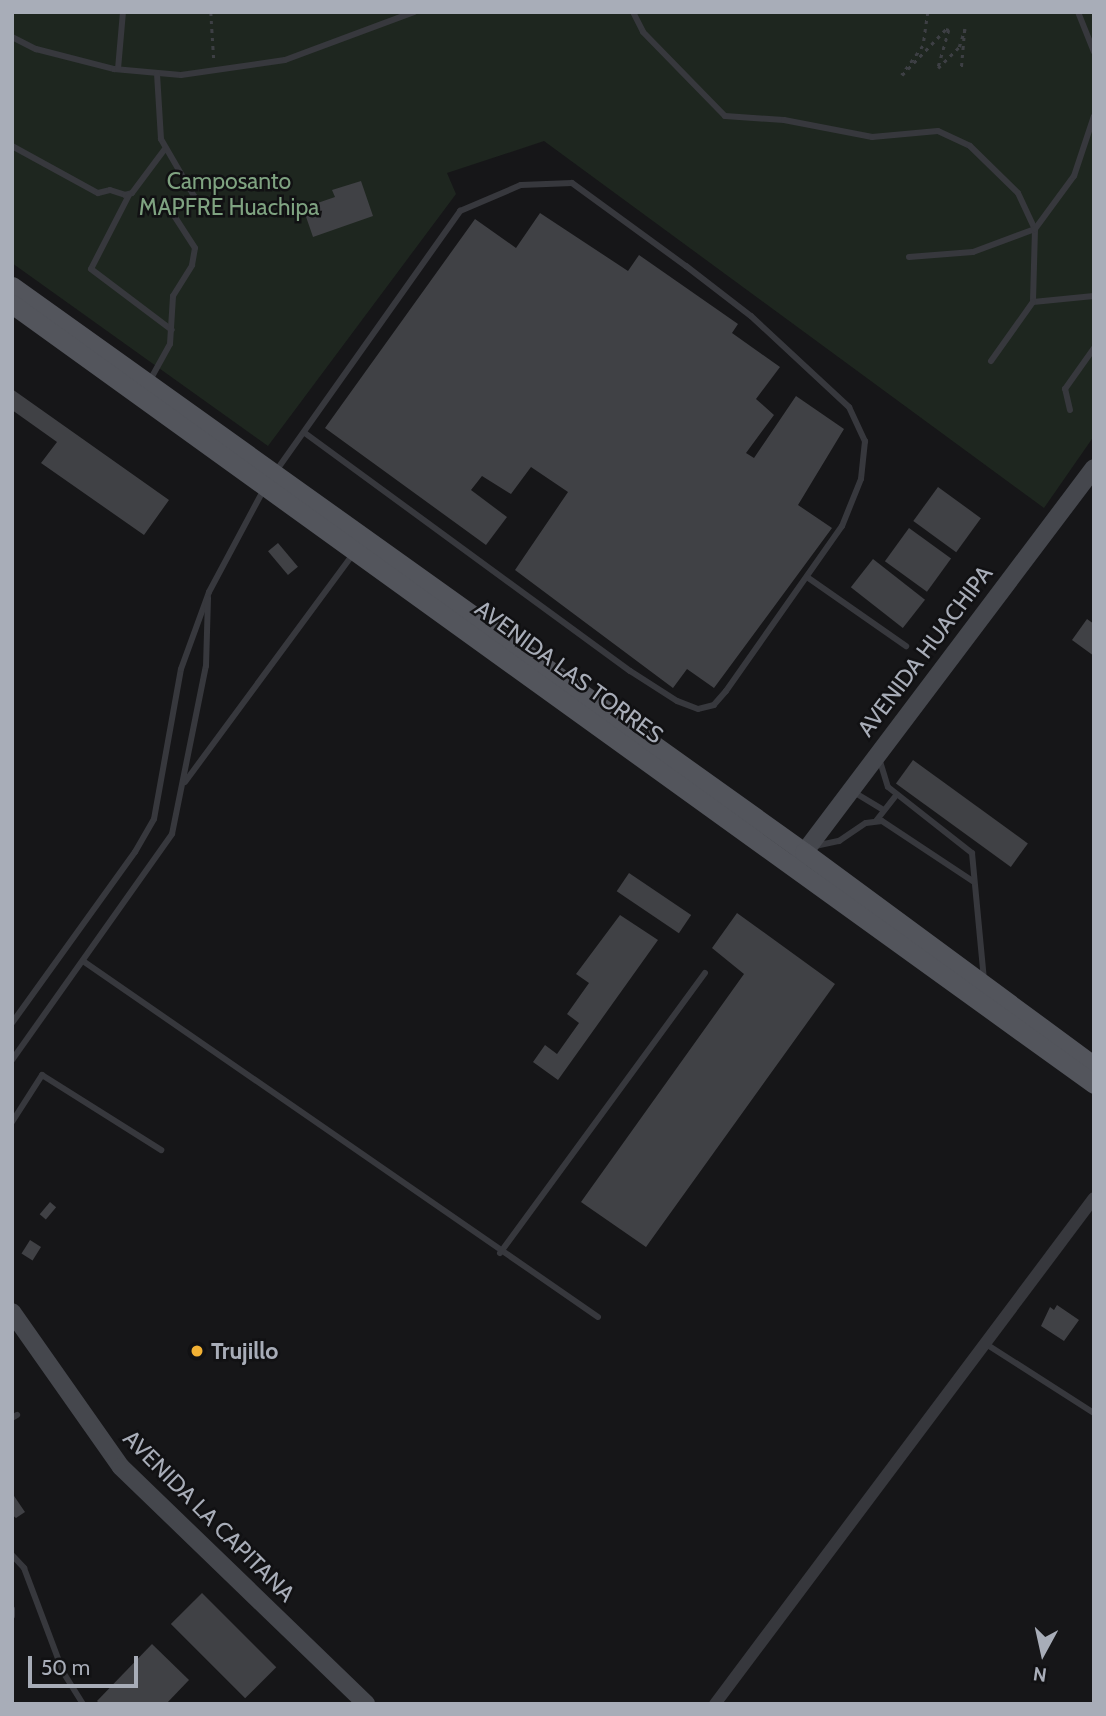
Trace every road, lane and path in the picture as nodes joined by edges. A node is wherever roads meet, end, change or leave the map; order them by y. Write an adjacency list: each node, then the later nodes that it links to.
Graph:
1 (123, 12): 10 (lane)
2 (211, 12): 11 (path)
3 (414, 12): 11 (lane)
4 (632, 12): 17 (lane)
5 (928, 12): 9 (path)
6 (1078, 12): 8 (lane)
7 (12, 37): 10 (lane)
8 (1094, 52)
9 (962, 67)
10 (118, 69): 12 (lane)
11 (214, 71): 12 (lane)
12 (157, 73): 15 (lane)
13 (1094, 116): 17 (lane)
14 (12, 146): 16 (lane)
15 (164, 150): 16 (lane); 23 (lane)
16 (129, 195): 23 (lane)
17 (1035, 229): 18 (lane); 21 (lane)
18 (909, 257)
19 (12, 286): 26 (main road, AVENIDA LAS TORRES)
20 (1094, 296): 21 (lane)
21 (1033, 302): 25 (lane)
22 (12, 304): 30 (main road, AVENIDA LAS TORRES)
23 (172, 330): 26 (lane)
24 (1094, 348): 27 (lane)
25 (991, 361)
26 (148, 383): 30 (main road, AVENIDA LAS TORRES)
27 (1070, 410)
28 (304, 432): 30 (lane); 32 (lane); 32 (lane)
29 (1094, 468): 35 (street, AVENIDA HUACHIPA)
30 (271, 479): 31 (main road, AVENIDA LAS TORRES); 33 (lane); 41 (main road, AVENIDA LAS TORRES)
31 (356, 550): 36 (lane); 41 (main road, AVENIDA LAS TORRES)
32 (807, 577): 34 (lane)
33 (209, 592): 36 (lane); 46 (lane)
34 (906, 646)
35 (878, 754): 37 (street, AVENIDA HUACHIPA); 38 (lane)
36 (184, 783): 43 (lane)
37 (851, 790): 39 (lane); 41 (street, AVENIDA HUACHIPA)
38 (896, 795): 39 (lane); 42 (lane)
39 (884, 810): 40 (lane)
40 (876, 821): 41 (lane); 42 (lane)
41 (802, 855): 45 (main road, AVENIDA LAS TORRES); 49 (main road, AVENIDA LAS TORRES)
42 (974, 882): 45 (lane)
43 (83, 961): 47 (lane); 53 (lane)
44 (705, 973): 53 (lane)
45 (984, 985): 48 (main road, AVENIDA LAS TORRES)
46 (12, 1023)
47 (12, 1060)
48 (1094, 1066)
49 (1094, 1084)
50 (12, 1122): 51 (lane)
51 (161, 1150)
52 (1094, 1198): 56 (street)
53 (500, 1253): 55 (lane)
54 (12, 1312): 62 (street, AVENIDA LA CAPITANA)
55 (598, 1317)
56 (986, 1345): 57 (lane); 63 (street)
57 (1094, 1413)
58 (12, 1555): 61 (lane)
59 (12, 1609): 60 (lane)
60 (12, 1616)
61 (83, 1704)
62 (366, 1704)
63 (715, 1704)

